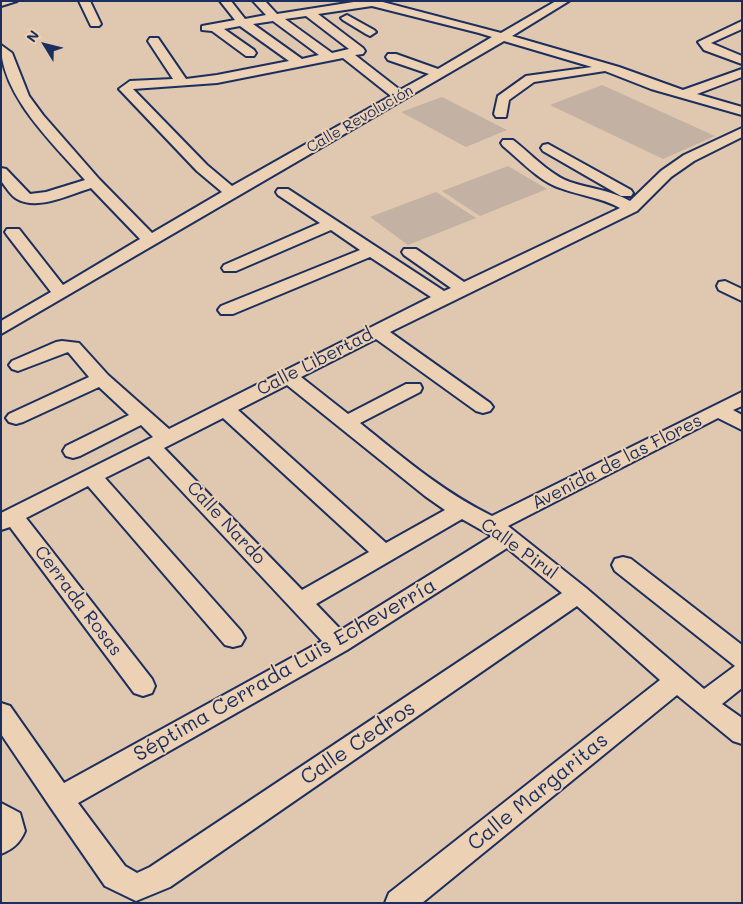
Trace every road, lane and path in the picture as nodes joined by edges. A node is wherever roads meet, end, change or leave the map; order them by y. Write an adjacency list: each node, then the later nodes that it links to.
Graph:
1 (12, 1): 7 (street)
2 (84, 1): 13 (street)
3 (225, 1): 12 (street)
4 (258, 1): 10 (street)
5 (564, 1): 17 (street, Calle Revolución)
6 (368, 2): 8 (street); 9 (street)
7 (1, 3)
8 (388, 8): 11 (street); 17 (street)
9 (307, 12): 10 (street); 14 (street)
10 (274, 17): 12 (street); 23 (street)
11 (347, 18): 14 (street); 16 (street)
12 (242, 22): 20 (street); 25 (street)
13 (95, 24)
14 (323, 24): 21 (street)
15 (742, 24): 24 (street)
16 (370, 32)
17 (501, 37): 26 (street); 27 (street, Calle Revolución)
18 (154, 41): 29 (street)
19 (1, 49): 38 (street)
20 (250, 53)
21 (346, 54): 23 (street); 31 (street)
22 (392, 56): 27 (street)
23 (330, 57): 25 (street)
24 (742, 60)
25 (300, 63): 29 (street)
26 (615, 70): 30 (street); 33 (street)
27 (439, 73): 31 (street, Calle Revolución)
28 (742, 74): 30 (street)
29 (182, 83): 40 (street)
30 (684, 94): 32 (street)
31 (399, 96): 40 (street, Calle Revolución)
32 (742, 111)
33 (501, 114)
34 (742, 132): 41 (street)
35 (508, 143): 41 (street)
36 (548, 148): 41 (street)
37 (1, 172): 38 (street)
38 (94, 182): 44 (street)
39 (283, 192): 42 (street)
40 (231, 193): 44 (street, Calle Revolución)
41 (635, 204): 49 (street, Calle Libertad)
42 (332, 224): 45 (street); 47 (street)
43 (12, 232): 50 (street)
44 (150, 240): 50 (street, Calle Revolución)
45 (370, 251): 52 (street); 53 (street)
46 (410, 252): 49 (street)
47 (230, 268)
48 (725, 286): 51 (street)
49 (462, 288): 52 (street, Calle Libertad)
50 (61, 293): 54 (street, Calle Revolución)
51 (742, 296)
52 (443, 298): 55 (street, Calle Libertad)
53 (227, 310)
54 (1, 329)
55 (377, 331): 57 (street, Calle Libertad); 61 (street)
56 (18, 365): 58 (street, Calle Nardo)
57 (288, 376): 62 (street, Calle Libertad); 66 (street, Calle Pirul)
58 (101, 379): 64 (street, Calle Nardo); 65 (street)
59 (413, 388): 66 (street)
60 (742, 398): 63 (street, Avenida de las Flores)
61 (482, 407)
62 (224, 408): 68 (street, Calle Libertad); 74 (street)
63 (719, 410): 67 (street); 73 (street, Avenida de las Flores)
64 (141, 417): 68 (street, Calle Nardo); 69 (street)
65 (16, 418)
66 (347, 422): 71 (street, Calle Pirul)
67 (742, 424)
68 (159, 442): 70 (street, Calle Libertad); 77 (street, Calle Nardo)
69 (73, 450)
70 (90, 476): 72 (street, Calle Libertad); 78 (street)
71 (461, 510): 73 (street, Calle Pirul); 74 (street)
72 (7, 519): 83 (street, Cerrada Rosas)
73 (500, 531): 76 (street, Calle Pirul); 79 (street, Séptima Cerrada Luis Echeverría)
74 (385, 554): 77 (street)
75 (623, 565): 80 (street)
76 (578, 594): 82 (street, Calle Pirul); 87 (street, Calle Cedros)
77 (300, 602): 79 (street, Calle Nardo)
78 (233, 638)
79 (339, 643): 87 (street, Séptima Cerrada Luis Echeverría)
80 (742, 659)
81 (742, 674): 84 (street)
82 (677, 681): 84 (street, Calle Pirul); 88 (street, Calle Margaritas)
83 (143, 686)
84 (704, 704): 86 (street, Calle Pirul)
85 (1, 713): 87 (street)
86 (742, 733)
87 (60, 799)
88 (399, 903)

